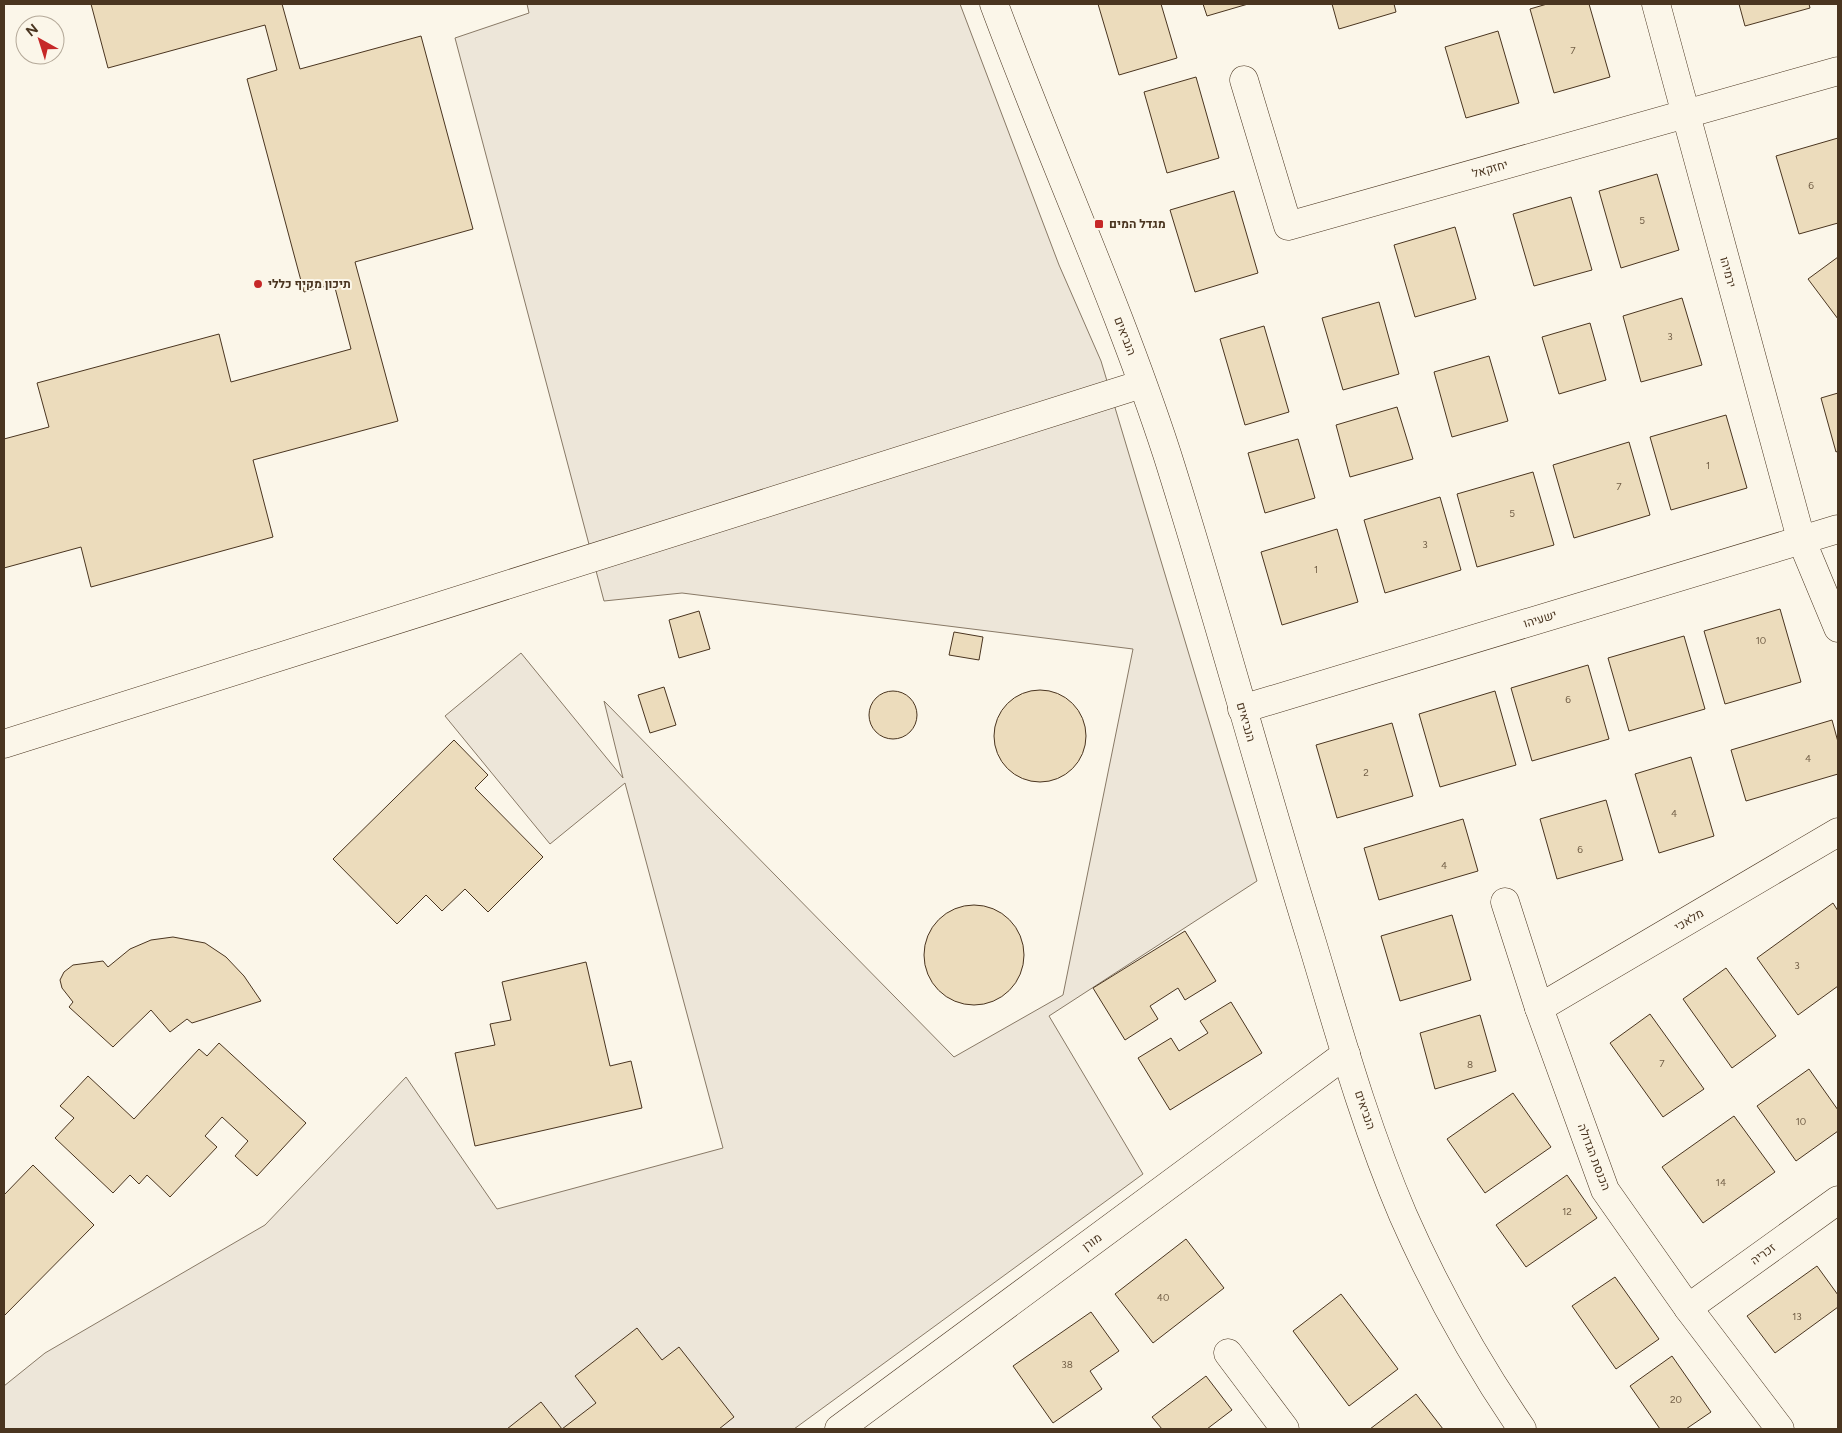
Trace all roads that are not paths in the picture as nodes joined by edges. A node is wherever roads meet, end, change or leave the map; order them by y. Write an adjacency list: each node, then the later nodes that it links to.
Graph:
1 (994, 4): 6 (street, הנביאים)
2 (1656, 4): 5 (street, ירמיהו)
3 (1838, 71): 5 (street, יחזקאל)
4 (1244, 80): 5 (street, יחזקאל)
5 (1684, 114): 8 (street, ירמיהו)
6 (1142, 384): 10 (street, הנביאים); 11 (street)
7 (1838, 528): 8 (street, ישעיהו)
8 (1801, 539): 9 (street, ירמיהו); 10 (street, ישעיהו)
9 (1838, 628)
10 (1242, 709): 15 (street, הנביאים)
11 (4, 744)
12 (1838, 832): 14 (street, מלאכי)
13 (1505, 902): 14 (street, הכנסת הגדולה)
14 (1539, 1008): 17 (street, הכנסת הגדולה)
15 (1346, 1054): 19 (street, מורן); 21 (street, הנביאים)
16 (1838, 1200): 17 (street, זכריה)
17 (1688, 1308): 22 (street, הכנסת הגדולה)
18 (1228, 1353): 20 (street)
19 (839, 1429)
20 (1285, 1429)
21 (1522, 1429)
22 (1780, 1429)

